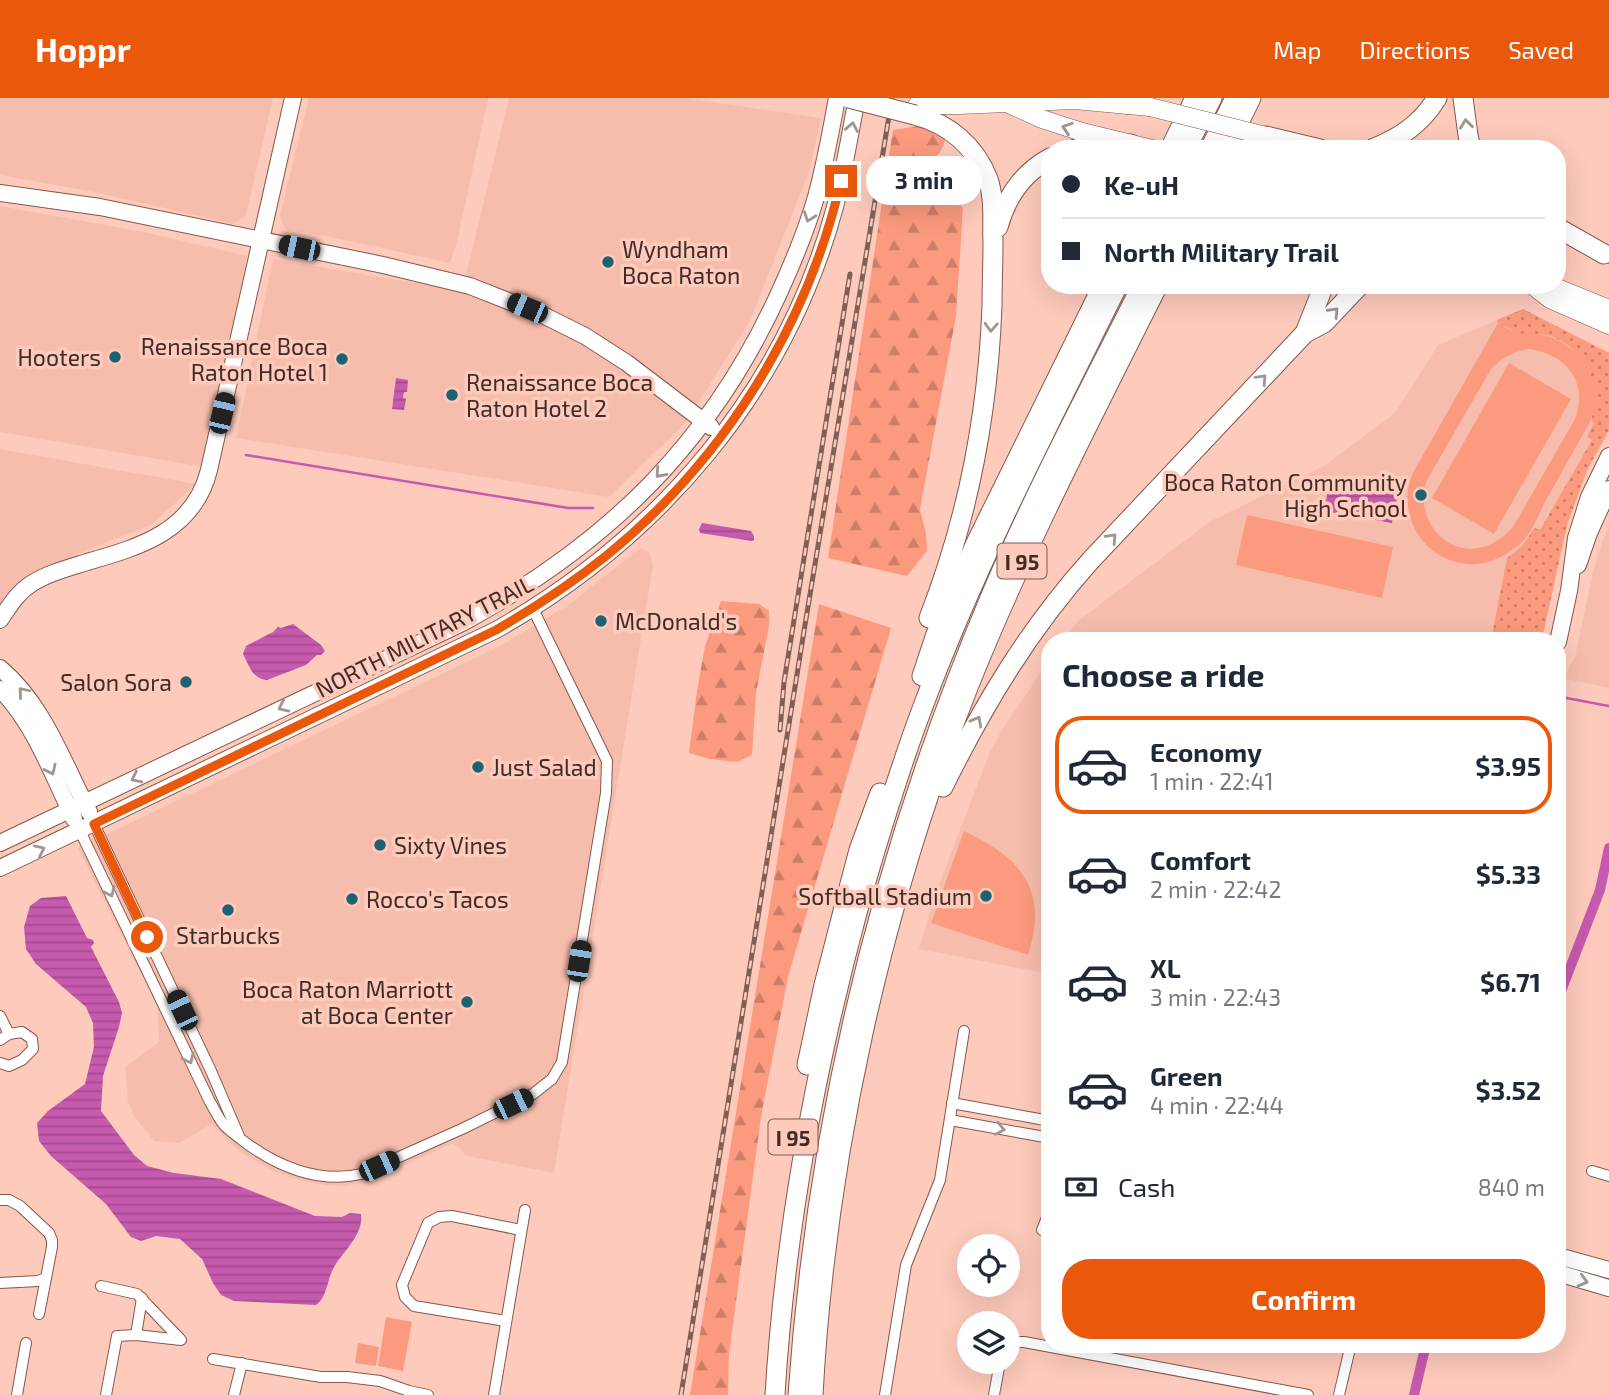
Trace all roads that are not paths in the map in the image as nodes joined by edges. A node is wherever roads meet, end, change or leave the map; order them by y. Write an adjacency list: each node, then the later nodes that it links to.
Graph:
1 (293, 98): 27 (main road)
2 (837, 98): 41 (main road, NORTH MILITARY TRAIL, one-way to 41)
3 (853, 98): 12 (highway, bridge); 42 (main road, NORTH MILITARY TRAIL, one-way to 3)
4 (1195, 98): 15 (highway)
5 (1212, 98): 16 (highway)
6 (1235, 98): 17 (highway)
7 (1251, 98): 18 (highway)
8 (1437, 98): 21 (highway)
9 (1463, 98): 22 (highway, one-way to 9)
10 (1000, 101): 11 (main road); 12 (main road); 14 (main road, one-way to 10)
11 (1120, 101): 13 (main road, bridge)
12 (916, 110): 29 (highway)
13 (1266, 136): 19 (main road); 20 (highway)
14 (1112, 140)
15 (1174, 140)
16 (1191, 140)
17 (1214, 140)
18 (1230, 140)
19 (1276, 140)
20 (1283, 140)
21 (1393, 140)
22 (1469, 140)
23 (1041, 165): 29 (highway)
24 (0, 193): 27 (main road)
25 (1566, 233): 28 (highway)
26 (1566, 238): 28 (main road)
27 (261, 240): 41 (main road); 47 (main road)
28 (1606, 256)
29 (993, 259): 54 (highway, one-way to 54)
30 (1566, 292): 38 (main road)
31 (1098, 294): 54 (highway, I 95)
32 (1114, 294): 100 (highway)
33 (1138, 294): 101 (highway)
34 (1154, 294): 59 (highway, I 95)
35 (1320, 294): 40 (highway)
36 (1351, 294): 40 (highway, one-way to 36)
37 (1544, 294): 39 (main road)
38 (1609, 309)
39 (1609, 325)
40 (1305, 333): 59 (highway, one-way to 40)
41 (705, 421): 42 (main road); 49 (main road, NORTH MILITARY TRAIL, one-way to 49)
42 (722, 434): 46 (main road, NORTH MILITARY TRAIL)
43 (1609, 456): 45 (main road)
44 (1609, 489): 45 (main road)
45 (1569, 591): 48 (main road)
46 (533, 609): 53 (main road, NORTH MILITARY TRAIL); 69 (street)
47 (0, 620)
48 (1560, 632)
49 (389, 658): 51 (main road, NORTH MILITARY TRAIL); 53 (main road)
50 (0, 668): 56 (main road, one-way to 50)
51 (361, 671): 55 (main road); 56 (main road, NORTH MILITARY TRAIL, one-way to 56)
52 (0, 689): 56 (main road, one-way to 56)
53 (368, 692): 55 (main road, NORTH MILITARY TRAIL)
54 (913, 702): 99 (highway, I 95)
55 (328, 711): 57 (main road, NORTH MILITARY TRAIL)
56 (77, 806): 57 (main road); 58 (main road, NORTH MILITARY TRAIL)
57 (87, 827): 60 (main road, NORTH MILITARY TRAIL, one-way to 57); 69 (street); 69 (street, one-way to 69)
58 (0, 843)
59 (913, 847): 102 (highway, I 95)
60 (0, 868)
61 (0, 1016): 63 (street)
62 (964, 1031): 65 (street)
63 (5, 1037): 64 (street)
64 (0, 1063)
65 (952, 1103): 66 (street); 67 (street)
66 (1041, 1119)
67 (950, 1120): 68 (street, one-way to 68); 103 (street)
68 (1041, 1136)
69 (240, 1138)
70 (1592, 1171): 71 (street)
71 (1609, 1176)
72 (0, 1200): 78 (street)
73 (524, 1210): 74 (street)
74 (521, 1230): 84 (street); 84 (street)
75 (1566, 1258): 76 (main road)
76 (1609, 1270)
77 (1566, 1275): 81 (main road, one-way to 81)
78 (46, 1278): 79 (street); 83 (street)
79 (0, 1283)
80 (101, 1286): 82 (street)
81 (1609, 1288)
82 (142, 1298): 85 (street); 85 (street)
83 (39, 1314)
84 (506, 1321): 98 (street)
85 (136, 1335): 95 (street)
86 (1020, 1342): 88 (street)
87 (26, 1343): 94 (street)
88 (1041, 1345)
89 (1083, 1353): 105 (street)
90 (1349, 1353): 106 (street)
91 (213, 1359): 92 (street)
92 (242, 1363): 96 (street); 97 (street)
93 (998, 1374): 104 (street)
94 (17, 1395)
95 (106, 1395)
96 (234, 1395)
97 (428, 1395)
98 (494, 1395)
99 (763, 1395)
100 (775, 1395)
101 (798, 1395)
102 (813, 1395)
103 (886, 1395)
104 (994, 1395)
105 (1308, 1395)
106 (1339, 1395)

